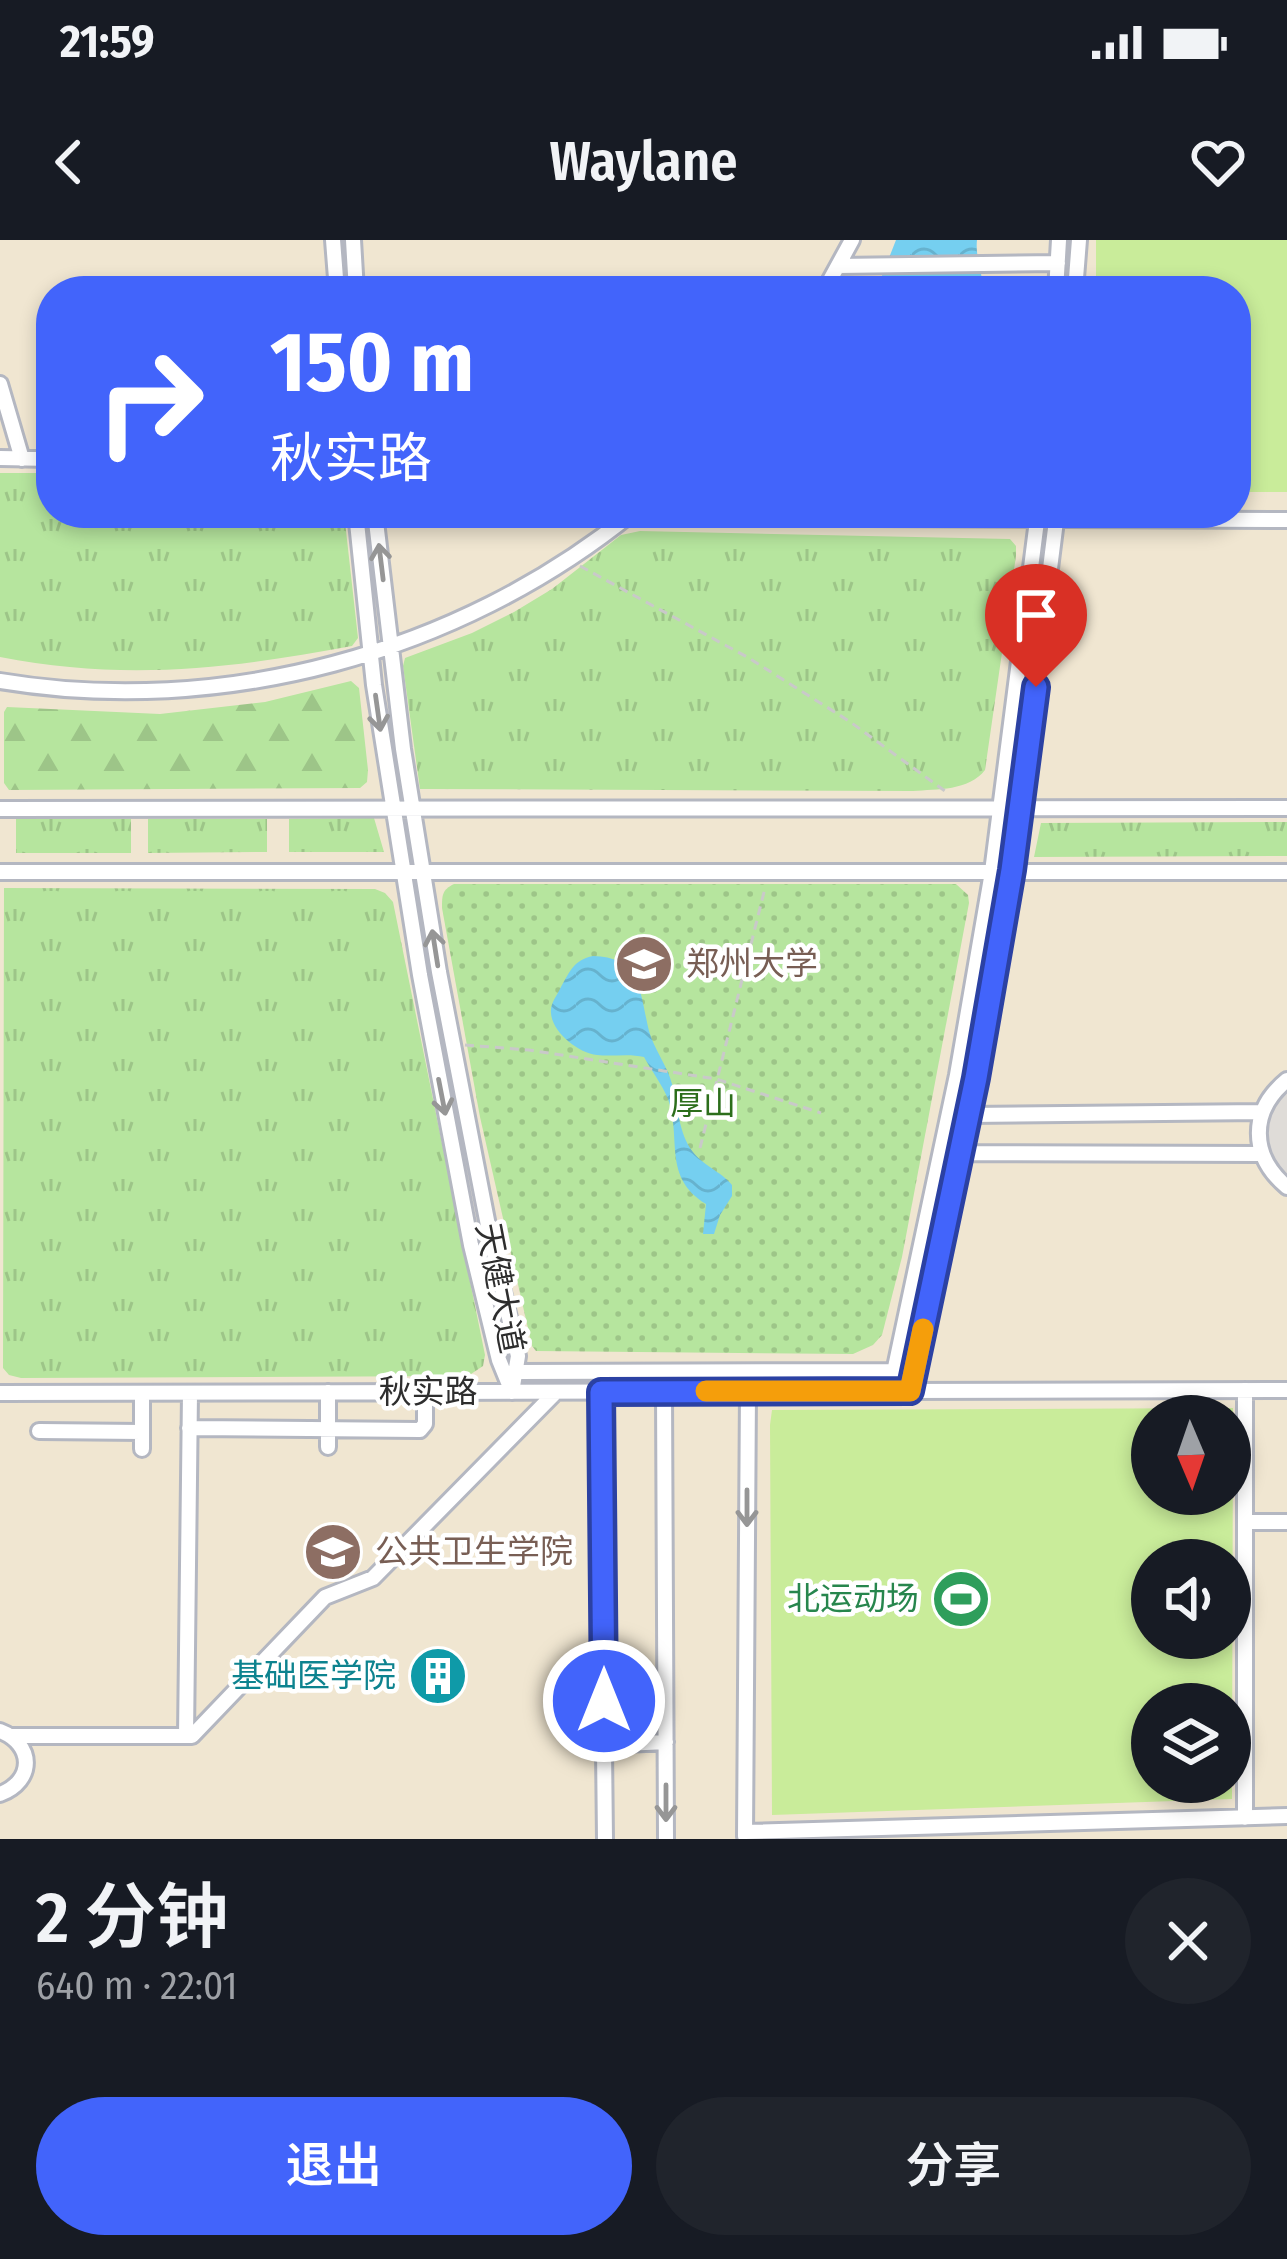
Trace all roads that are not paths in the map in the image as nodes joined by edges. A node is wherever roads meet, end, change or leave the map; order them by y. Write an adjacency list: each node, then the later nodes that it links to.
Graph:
1 (333, 240): 8 (lane)
2 (353, 240): 9 (lane)
3 (851, 240): 7 (lane)
4 (1059, 240): 6 (lane)
5 (1078, 240): 12 (lane)
6 (1058, 263): 7 (lane); 11 (lane)
7 (838, 266): 10 (lane)
8 (336, 276)
9 (355, 276)
10 (832, 276)
11 (1057, 276)
12 (1076, 276)
13 (0, 384): 15 (lane)
14 (0, 458): 15 (lane)
15 (22, 458): 16 (lane)
16 (36, 458)
17 (1251, 519): 18 (lane)
18 (1287, 520)
19 (358, 528): 25 (lane, 天健大道)
20 (377, 528): 24 (lane, 天健大道, one-way to 20)
21 (611, 528): 24 (lane)
22 (1035, 528): 29 (lane)
23 (1055, 528): 30 (lane)
24 (390, 646): 25 (lane); 28 (lane, 天健大道)
25 (371, 652): 26 (lane); 27 (lane, 天健大道, one-way to 27)
26 (0, 681)
27 (393, 808): 28 (lane); 32 (lane); 34 (lane, 天健大道)
28 (413, 808): 29 (lane); 35 (lane, 天健大道)
29 (1000, 808): 30 (lane); 36 (lane)
30 (1020, 808): 31 (lane); 37 (lane)
31 (1287, 808)
32 (0, 809)
33 (0, 872): 34 (lane)
34 (403, 872): 35 (lane); 55 (lane, 天健大道, one-way to 55)
35 (423, 872): 36 (lane); 46 (lane, 天健大道, one-way to 35)
36 (992, 872): 37 (lane); 45 (lane)
37 (1011, 872): 38 (lane); 41 (lane)
38 (1287, 872)
39 (1287, 1080): 40 (lane)
40 (1262, 1112): 41 (lane); 43 (lane)
41 (969, 1115): 42 (lane)
42 (961, 1154): 43 (lane); 52 (lane)
43 (1262, 1154): 44 (lane)
44 (1287, 1187)
45 (894, 1371): 46 (lane); 51 (lane)
46 (515, 1372): 55 (lane, 天健大道)
47 (1245, 1390): 48 (lane, 秋实路); 52 (lane, 秋实路); 65 (lane)
48 (1287, 1390)
49 (664, 1391): 50 (lane, 秋实路); 57 (lane, 秋实路); 69 (lane)
50 (748, 1391): 51 (lane, 秋实路); 74 (lane, one-way to 74)
51 (890, 1391): 52 (lane, 秋实路)
52 (910, 1391)
53 (328, 1392): 54 (lane, 秋实路); 59 (lane, 秋实路); 62 (lane)
54 (425, 1392): 55 (lane, 秋实路); 62 (lane)
55 (512, 1392): 56 (lane, 秋实路)
56 (556, 1392): 57 (lane, 秋实路); 68 (lane)
57 (601, 1392): 70 (lane)
58 (142, 1393): 59 (lane, 秋实路); 60 (lane, 秋实路); 63 (lane)
59 (190, 1393): 61 (lane)
60 (0, 1394)
61 (189, 1428): 62 (lane); 68 (lane)
62 (328, 1429): 64 (lane)
63 (39, 1432)
64 (328, 1447)
65 (1245, 1522): 66 (lane); 73 (lane)
66 (1287, 1522)
67 (6, 1733): 68 (lane); 71 (lane)
68 (186, 1736)
69 (666, 1742): 70 (lane); 76 (lane, one-way to 76)
70 (604, 1745): 75 (lane)
71 (0, 1794)
72 (1287, 1816): 73 (lane)
73 (1245, 1817): 74 (lane)
74 (745, 1835)
75 (605, 1839)
76 (666, 1839)

